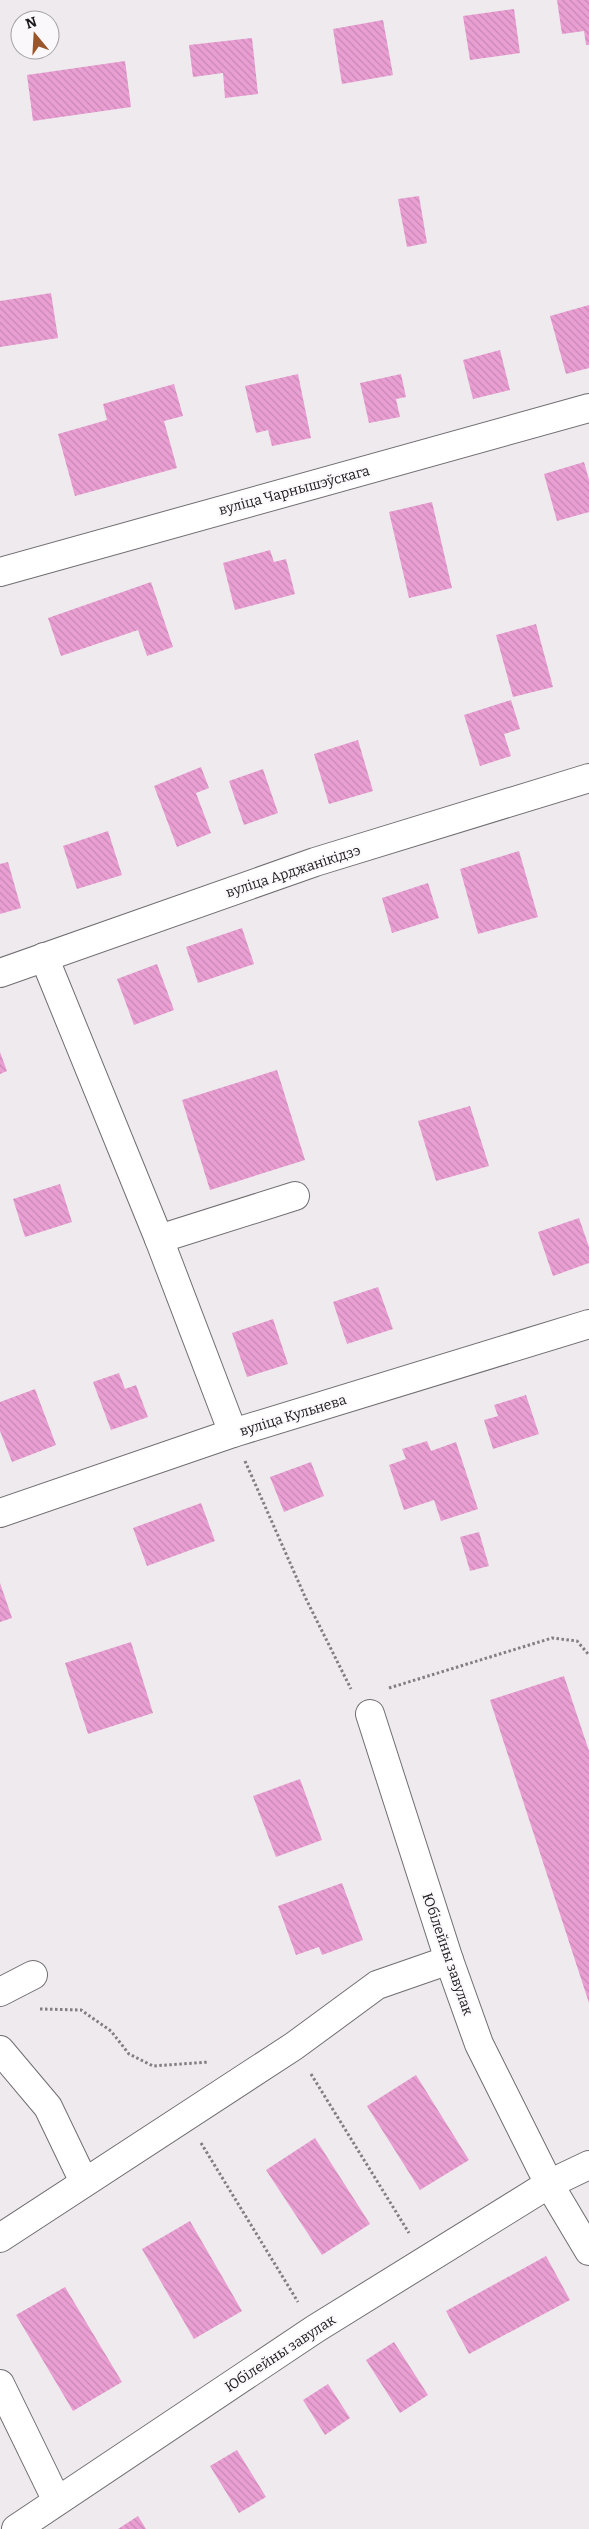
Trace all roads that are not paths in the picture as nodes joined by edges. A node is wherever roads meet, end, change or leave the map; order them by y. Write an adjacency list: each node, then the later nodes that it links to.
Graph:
1 (589, 408): 2 (street, вуліца Чарнышэўскага)
2 (0, 572)
3 (589, 778): 4 (street, вуліца Арджанікідзэ)
4 (44, 957): 5 (street, вуліца Арджанікідзэ); 7 (street)
5 (0, 973)
6 (295, 1196): 7 (street)
7 (159, 1239): 9 (street)
8 (589, 1324): 9 (street, вуліца Кульнева)
9 (233, 1434): 10 (street, вуліца Кульнева)
10 (0, 1513)
11 (370, 1714): 12 (street, Юбілейны завулак)
12 (449, 1960): 17 (street); 18 (street, Юбілейны завулак)
13 (33, 1975): 14 (street)
14 (0, 1992)
15 (0, 2050): 17 (street)
16 (589, 2165): 18 (street, Юбілейны завулак)
17 (84, 2182): 19 (street)
18 (549, 2184): 20 (street, Юбілейны завулак); 22 (street, Юбілейны завулак)
19 (0, 2238)
20 (589, 2251)
21 (0, 2384): 22 (street)
22 (57, 2501): 23 (street, Юбілейны завулак)
23 (16, 2529)

